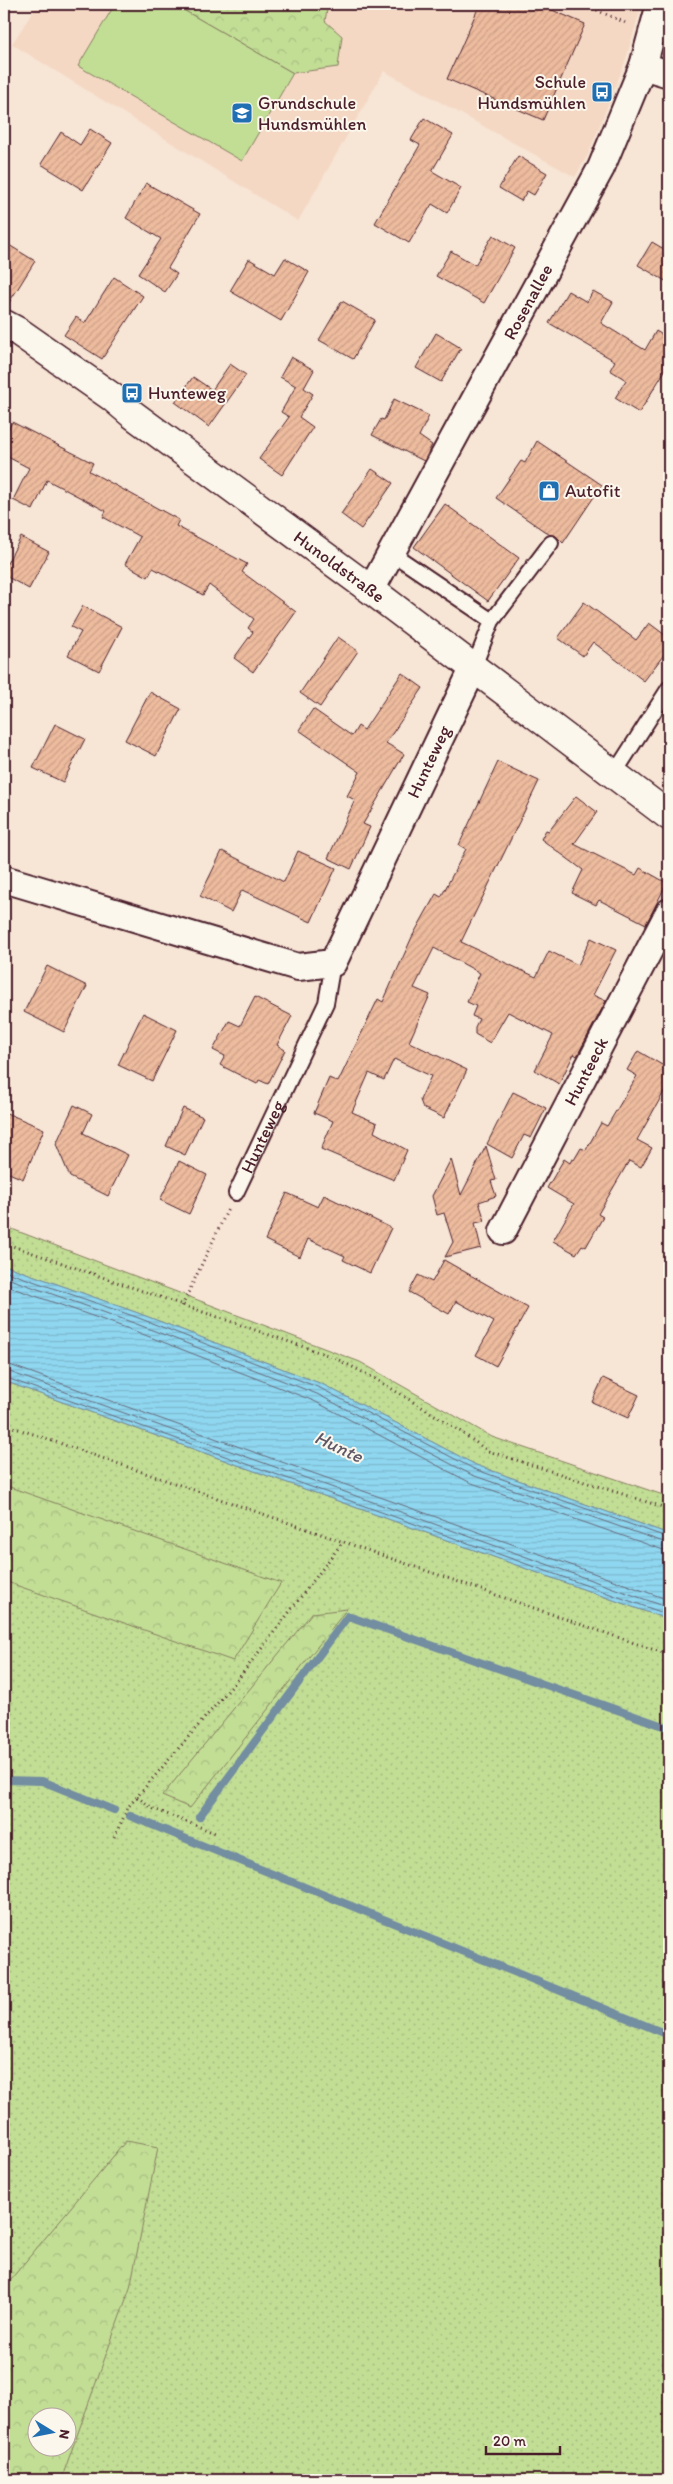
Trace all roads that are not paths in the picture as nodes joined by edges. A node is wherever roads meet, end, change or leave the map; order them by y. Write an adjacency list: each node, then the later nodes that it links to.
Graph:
1 (660, 4): 2 (street, Rosenallee)
2 (643, 66): 3 (street); 6 (street, Rosenallee)
3 (669, 74)
4 (4, 324): 7 (street, Hunoldstraße)
5 (551, 543): 8 (lane)
6 (390, 552): 7 (street, Rosenallee); 8 (lane)
7 (370, 590): 9 (street, Hunoldstraße)
8 (492, 621): 9 (lane)
9 (473, 669): 11 (street, Hunoldstraße); 15 (street, Hunteweg)
10 (669, 688): 11 (lane)
11 (614, 774): 12 (street, Hunoldstraße)
12 (669, 816)
13 (4, 879): 15 (street)
14 (669, 912): 17 (street, Hunteeck)
15 (333, 963): 16 (lane, Hunteweg)
16 (236, 1193)
17 (503, 1231)

